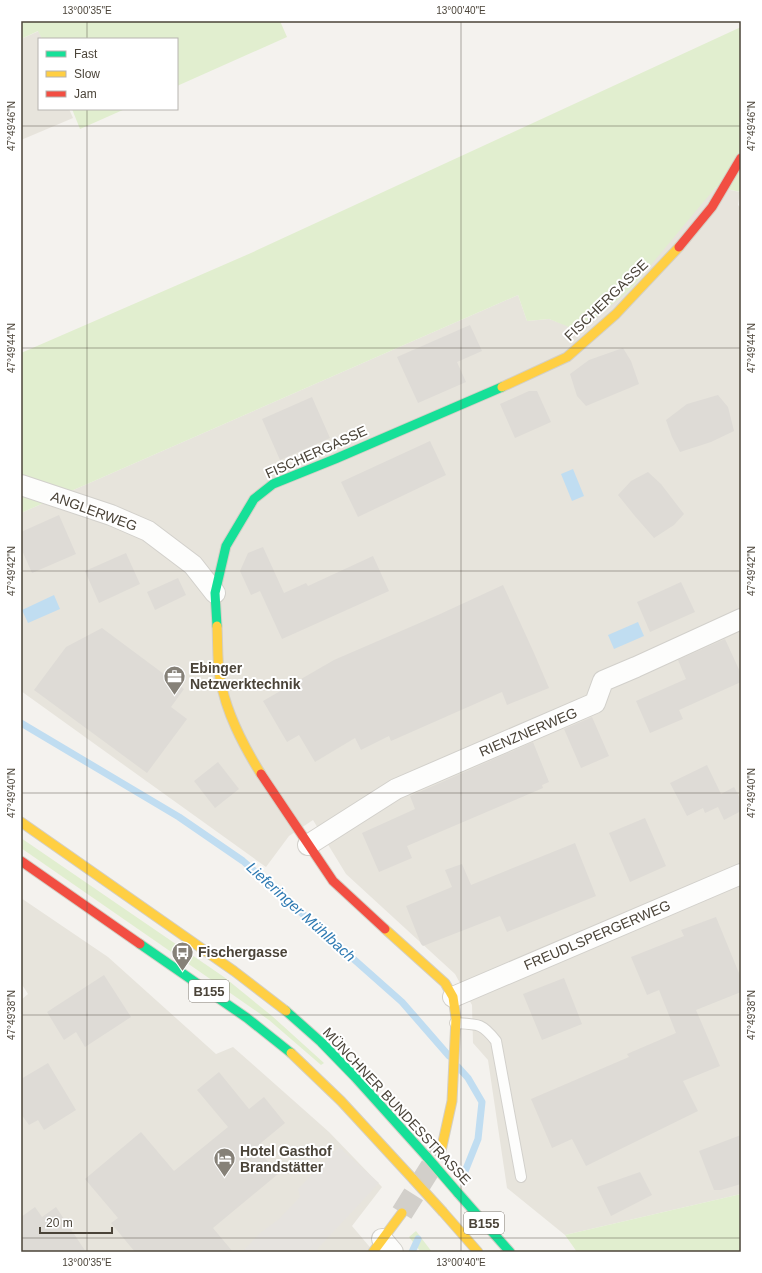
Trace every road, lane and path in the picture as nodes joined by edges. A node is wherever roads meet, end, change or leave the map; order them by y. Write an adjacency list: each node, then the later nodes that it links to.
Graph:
1 (741, 158): 3 (street, FISCHERGASSE)
2 (21, 485): 3 (street, ANGLERWEG)
3 (214, 593): 6 (street, FISCHERGASSE)
4 (741, 619): 6 (street, RIENZNERWEG)
5 (21, 822): 16 (street, MÜNCHNER BUNDESSTRASSE / B155, bridge)
6 (308, 845): 9 (street, FISCHERGASSE)
7 (21, 861): 15 (street, B155, bridge)
8 (741, 874): 9 (street, FREUDLSPERGERWEG)
9 (453, 997): 10 (street, FISCHERGASSE)
10 (456, 1023): 11 (street, FISCHERGASSE); 12 (lane)
11 (442, 1151)
12 (521, 1177)
13 (402, 1213): 14 (street)
14 (382, 1248)
15 (478, 1252)
16 (510, 1252)

